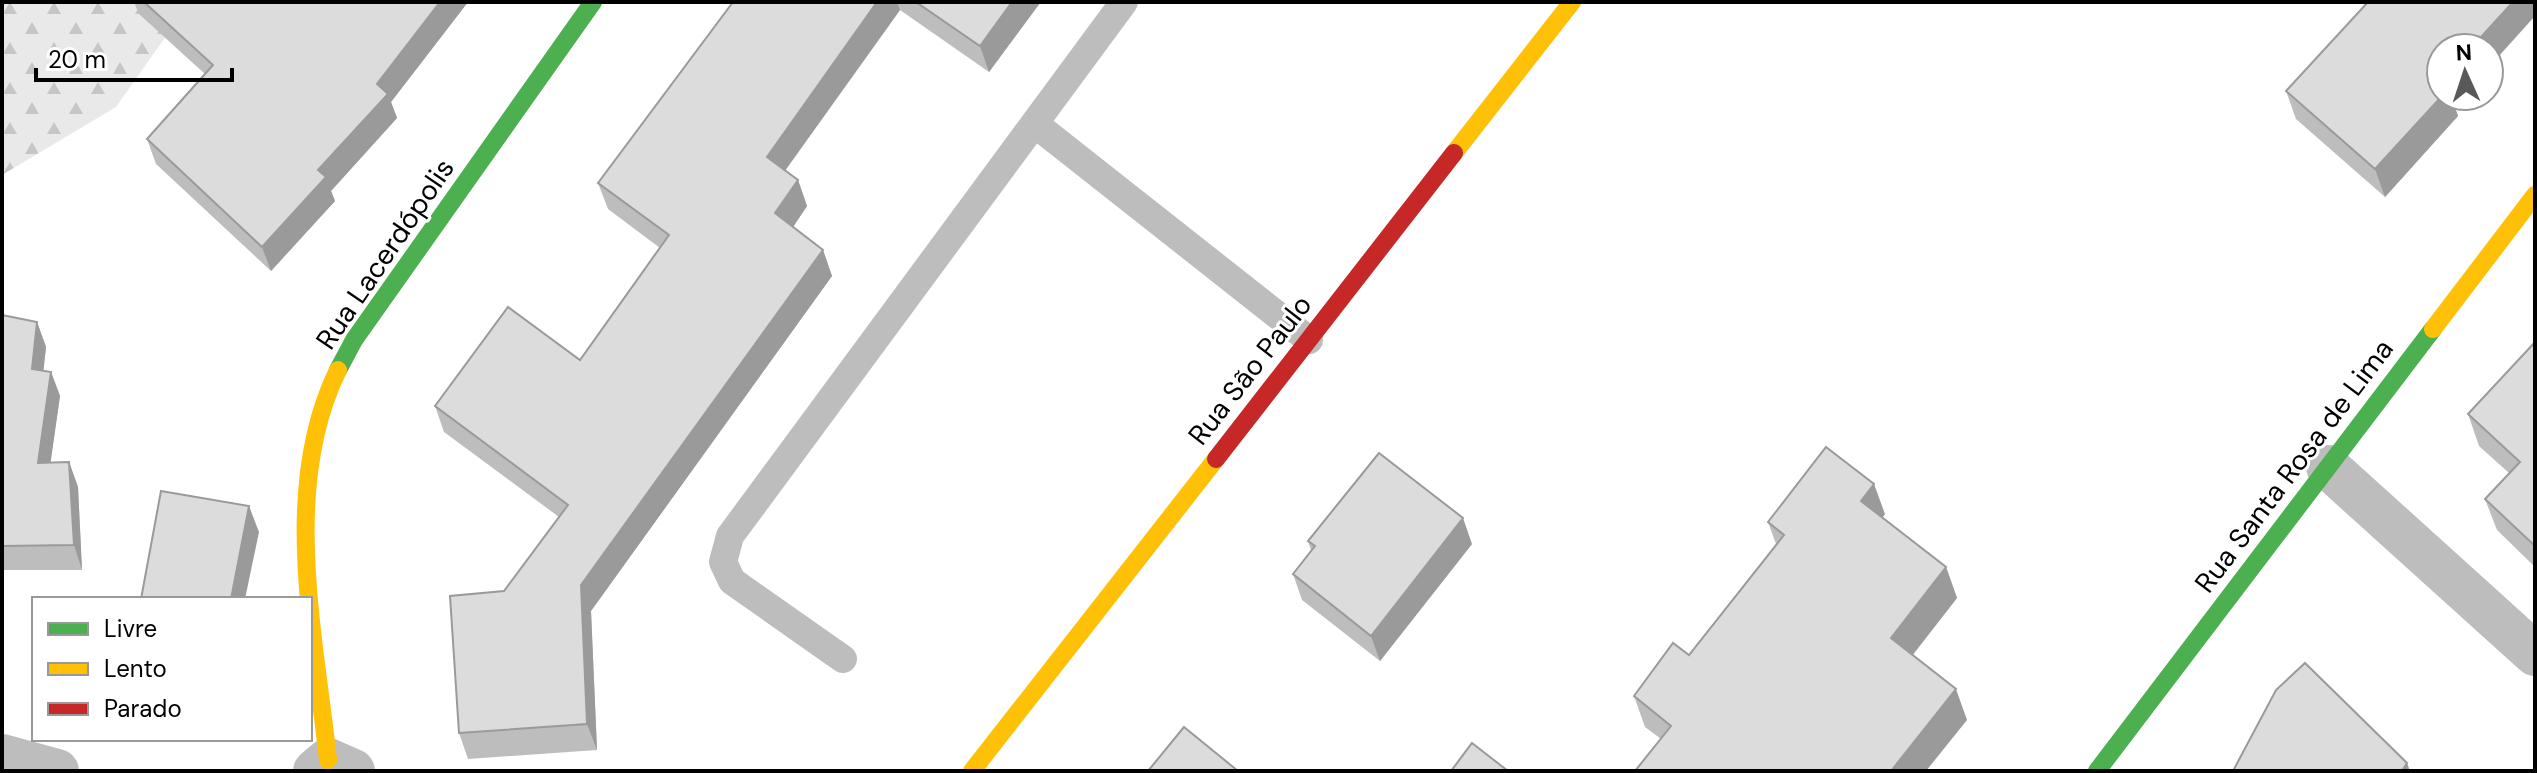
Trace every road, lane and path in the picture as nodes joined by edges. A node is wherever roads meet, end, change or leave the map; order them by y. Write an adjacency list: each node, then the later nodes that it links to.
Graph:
1 (593, 2): 11 (street, Rua Lacerdópolis)
2 (1124, 2): 4 (lane)
3 (1572, 2): 6 (street, Rua São Paulo)
4 (1035, 124): 6 (lane); 9 (lane)
5 (2535, 195): 7 (street, Rua Santa Rosa de Lima)
6 (1309, 340): 14 (street, Rua São Paulo)
7 (2328, 467): 8 (street); 12 (street, Rua Santa Rosa de Lima)
8 (2535, 654)
9 (843, 659)
10 (2, 756): 13 (street)
11 (332, 767)
12 (2102, 768)
13 (57, 771)
14 (972, 771)

